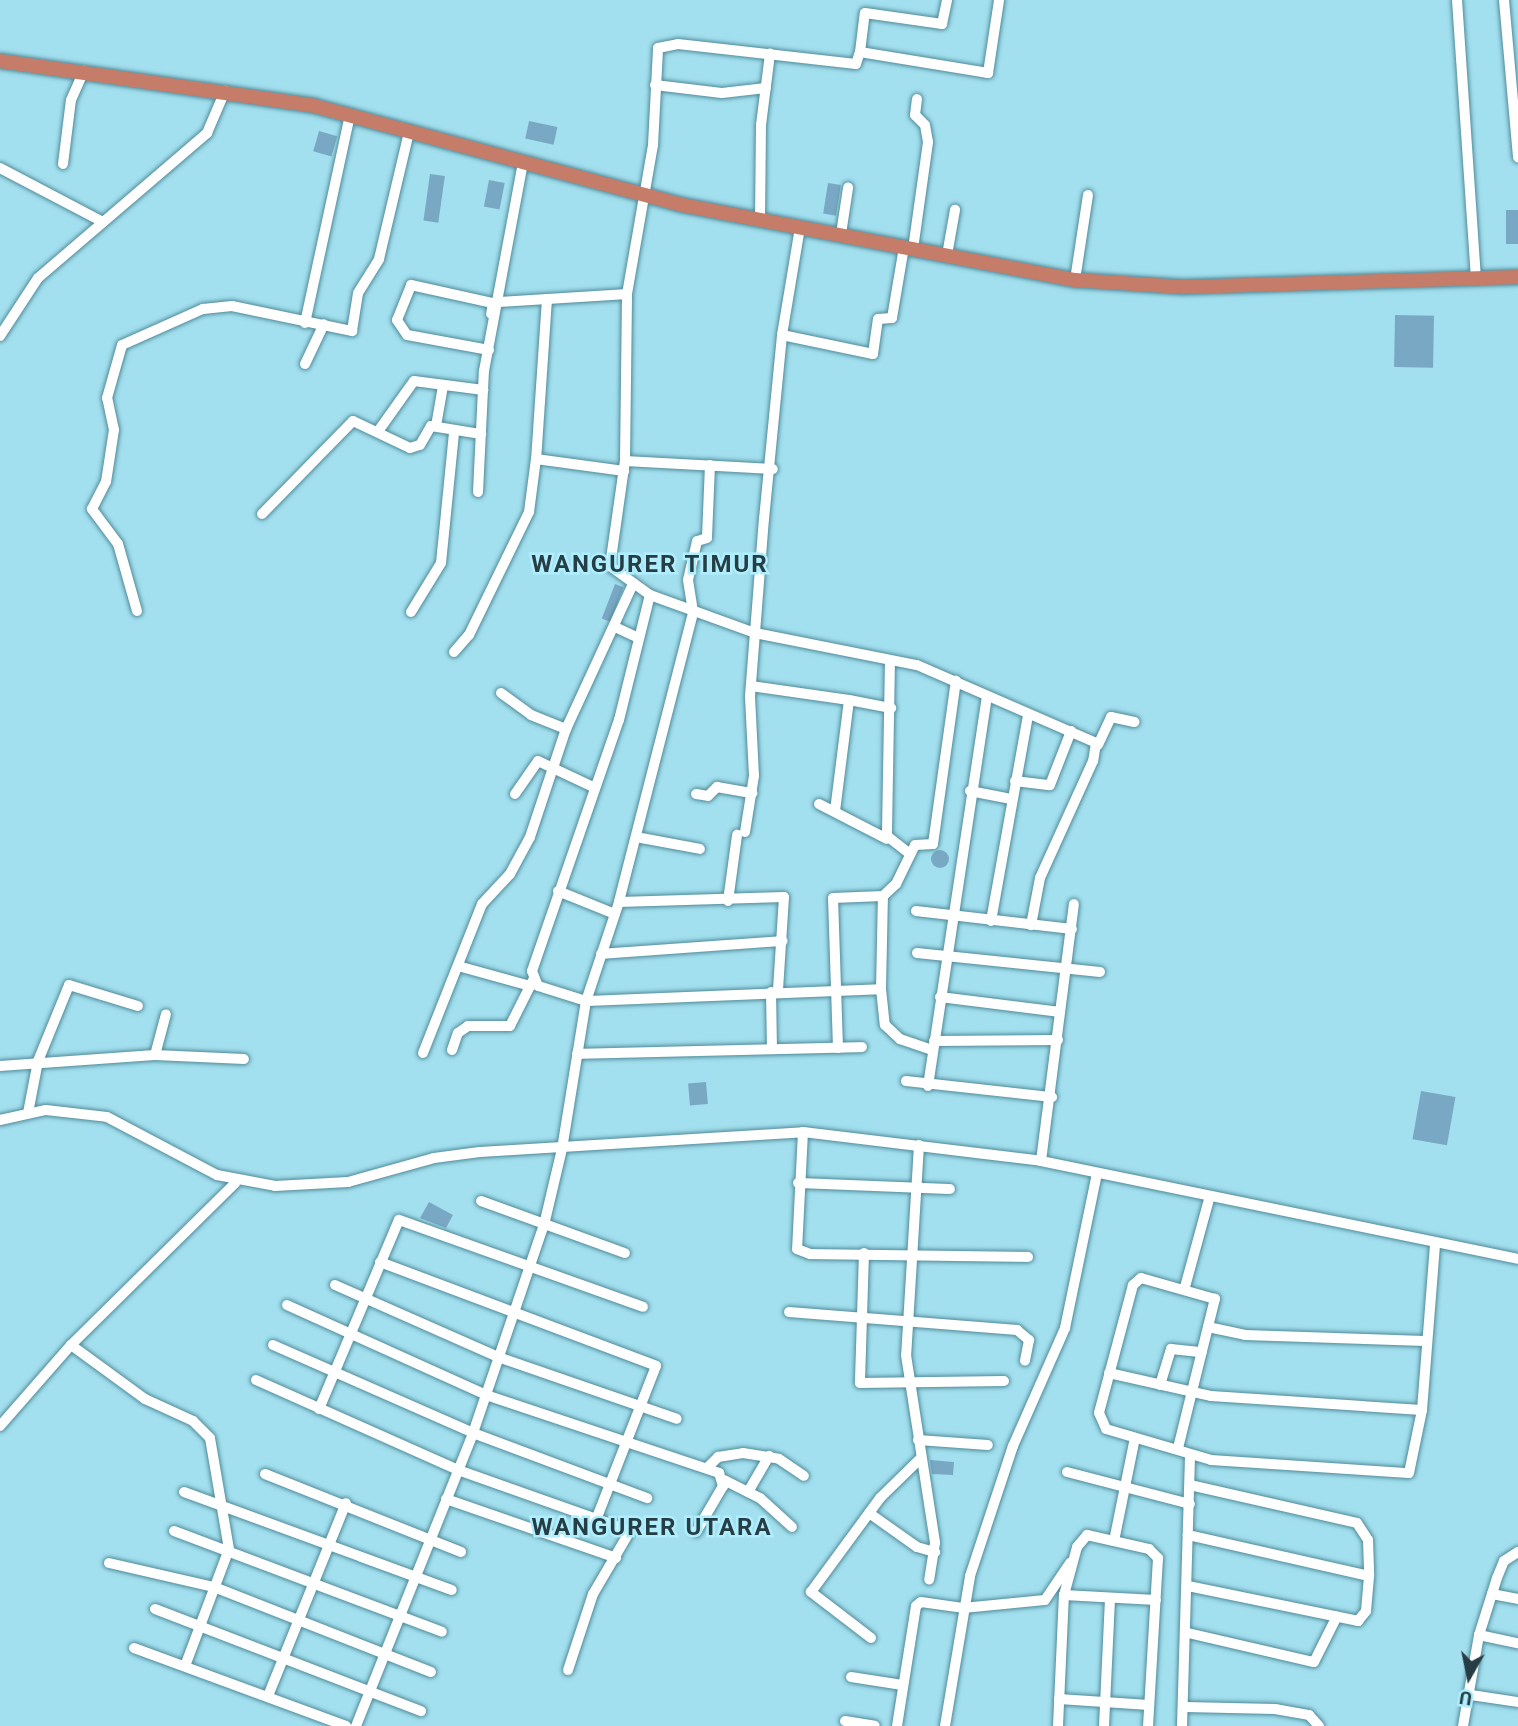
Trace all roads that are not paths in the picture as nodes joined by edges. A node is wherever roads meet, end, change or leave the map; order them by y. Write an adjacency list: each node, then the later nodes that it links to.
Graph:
1 (947, 0): 5 (street)
2 (999, 0): 5 (street)
3 (1457, 0): 30 (street)
4 (1504, 0): 15 (street)
5 (860, 52): 6 (street)
6 (770, 54): 9 (street); 10 (street)
7 (0, 61): 8 (highway)
8 (84, 71): 11 (highway); 17 (street)
9 (655, 85): 10 (street); 21 (street)
10 (766, 88): 23 (street)
11 (225, 91): 13 (highway); 24 (street)
12 (917, 99): 27 (street)
13 (350, 115): 14 (highway); 35 (street)
14 (409, 132): 16 (highway); 36 (street)
15 (1518, 157)
16 (523, 163): 21 (highway); 34 (street)
17 (63, 164)
18 (0, 168): 24 (street)
19 (848, 188): 26 (street)
20 (1088, 195): 31 (street)
21 (645, 196): 23 (highway); 32 (street)
22 (955, 210): 28 (street)
23 (760, 220): 25 (highway)
24 (103, 222): 38 (street)
25 (800, 227): 26 (highway); 37 (street)
26 (841, 234): 27 (highway)
27 (909, 248): 28 (highway); 37 (street)
28 (947, 255): 31 (highway)
29 (1518, 278): 30 (highway)
30 (1476, 279): 31 (highway)
31 (1074, 280)
32 (627, 294): 33 (street); 49 (street)
33 (547, 299): 34 (street); 47 (street)
34 (499, 302): 39 (street)
35 (305, 323): 36 (street); 55 (street)
36 (324, 324): 40 (street)
37 (782, 335): 50 (street)
38 (0, 337)
39 (486, 350): 39 (street); 42 (street)
40 (305, 364)
41 (443, 386): 42 (street); 43 (street); 44 (street)
42 (483, 390): 46 (street)
43 (436, 426): 44 (street); 45 (street)
44 (379, 430): 52 (street)
45 (454, 432): 46 (street); 56 (street)
46 (481, 434): 51 (street)
47 (536, 459): 49 (street); 61 (street)
48 (710, 465): 49 (street); 50 (street); 57 (street)
49 (625, 466): 53 (street)
50 (773, 469): 59 (street)
51 (478, 492)
52 (261, 514)
53 (634, 584): 54 (street); 58 (street)
54 (650, 595): 57 (street); 60 (street)
55 (137, 611)
56 (411, 612)
57 (694, 613): 59 (street); 84 (street)
58 (615, 627): 60 (street); 71 (street)
59 (755, 633): 62 (street); 64 (street)
60 (639, 638): 76 (street)
61 (454, 652)
62 (890, 660): 63 (street); 68 (street)
63 (956, 681): 66 (street); 87 (street)
64 (751, 685): 67 (street); 79 (street)
65 (501, 693): 71 (street)
66 (987, 698): 69 (street); 77 (street)
67 (849, 699): 68 (street); 83 (street)
68 (891, 708): 85 (street)
69 (1028, 715): 72 (street); 75 (street)
70 (1134, 722): 73 (street)
71 (566, 729): 74 (street)
72 (1071, 732): 73 (street); 75 (street)
73 (1098, 745): 97 (street)
74 (554, 771): 76 (street); 80 (street); 103 (street)
75 (1015, 781): 81 (street)
76 (593, 787): 88 (street)
77 (970, 792): 81 (street); 95 (street)
78 (696, 793): 79 (street)
79 (752, 793): 90 (street)
80 (515, 794)
81 (1011, 799): 96 (street)
82 (819, 804): 83 (street)
83 (835, 811): 85 (street)
84 (636, 837): 86 (street); 91 (street)
85 (887, 839): 87 (street)
86 (700, 849)
87 (911, 854): 89 (street)
88 (558, 891): 94 (street); 106 (street)
89 (883, 896): 107 (street); 108 (street)
90 (728, 901): 91 (street); 99 (street)
91 (619, 902): 94 (street)
92 (1074, 904): 98 (street)
93 (916, 911): 95 (street)
94 (615, 915): 101 (street)
95 (952, 915): 96 (street); 102 (street)
96 (991, 921): 97 (street)
97 (1031, 925): 98 (street)
98 (1072, 929): 104 (street)
99 (783, 941): 101 (street); 109 (street)
100 (917, 953): 102 (street)
101 (601, 954): 111 (street)
102 (948, 957): 104 (street); 110 (street)
103 (458, 966): 106 (street); 121 (street)
104 (1068, 970): 105 (street); 113 (street)
105 (1100, 972)
106 (532, 983): 111 (street); 120 (street)
107 (881, 989): 108 (street); 116 (street)
108 (835, 991): 109 (street); 118 (street)
109 (775, 992): 111 (street); 119 (street)
110 (940, 997): 113 (street); 116 (street)
111 (586, 1001): 122 (street)
112 (138, 1006): 125 (street)
113 (1060, 1012): 115 (street)
114 (166, 1014): 123 (street)
115 (1058, 1040): 116 (street); 129 (street)
116 (933, 1045): 128 (street)
117 (862, 1047): 118 (street)
118 (838, 1048): 119 (street)
119 (772, 1049): 122 (street)
120 (452, 1050)
121 (423, 1053)
122 (577, 1054): 134 (street)
123 (155, 1055): 124 (street); 125 (street)
124 (244, 1059)
125 (38, 1061): 126 (street); 130 (street)
126 (0, 1066)
127 (906, 1081): 128 (street)
128 (928, 1086): 129 (street)
129 (1052, 1097): 135 (street)
130 (28, 1113): 131 (street); 137 (street)
131 (0, 1120)
132 (803, 1132): 133 (street); 134 (street); 138 (street)
133 (919, 1145): 135 (street); 139 (street)
134 (562, 1149): 137 (street); 143 (street)
135 (1041, 1161): 136 (street)
136 (1097, 1174): 141 (street); 235 (street)
137 (236, 1182): 164 (street)
138 (798, 1184): 139 (street); 147 (street)
139 (914, 1185): 140 (street); 145 (street)
140 (950, 1189)
141 (1209, 1199): 144 (street); 153 (street)
142 (481, 1201): 143 (street)
143 (544, 1224): 146 (street); 151 (street)
144 (1435, 1244): 149 (street); 163 (street)
145 (909, 1252): 147 (street); 148 (street); 160 (street)
146 (625, 1253)
147 (864, 1253): 159 (street)
148 (1028, 1257)
149 (1518, 1259)
150 (380, 1262): 151 (street); 154 (street); 158 (street)
151 (528, 1270): 156 (street); 158 (street)
152 (335, 1285): 154 (street)
153 (1185, 1287): 161 (street); 170 (street)
154 (365, 1299): 162 (street); 167 (street)
155 (287, 1305): 162 (street)
156 (643, 1307)
157 (789, 1312): 159 (street)
158 (512, 1316): 167 (street); 177 (street)
159 (859, 1317): 160 (street); 171 (street)
160 (909, 1318): 168 (street); 171 (street)
161 (1208, 1327): 163 (street); 166 (street)
162 (351, 1335): 169 (street); 176 (street)
163 (1425, 1342): 179 (street)
164 (71, 1345): 181 (street); 204 (street)
165 (272, 1345): 169 (street)
166 (1202, 1352): 174 (street); 175 (street)
167 (498, 1357): 176 (street); 177 (street)
168 (1025, 1361)
169 (336, 1372): 178 (street); 182 (street)
170 (1109, 1373): 174 (street); 183 (street)
171 (907, 1379): 173 (street); 184 (street)
172 (256, 1380): 178 (street)
173 (1004, 1381)
174 (1160, 1385): 175 (street)
175 (1192, 1393): 179 (street); 187 (street)
176 (486, 1395): 182 (street); 185 (street)
177 (641, 1406): 180 (street); 185 (street)
178 (319, 1409): 192 (street)
179 (1422, 1410): 189 (street)
180 (677, 1419)
181 (0, 1426)
182 (473, 1433): 192 (street); 197 (street)
183 (1136, 1438): 187 (street); 199 (street)
184 (918, 1440): 186 (street); 190 (street)
185 (625, 1444): 191 (street); 197 (street)
186 (988, 1445)
187 (1178, 1448): 189 (street)
188 (769, 1456): 191 (street); 195 (street); 201 (street)
189 (1190, 1456): 198 (street)
190 (921, 1458): 207 (street); 218 (street)
191 (707, 1468): 196 (street)
192 (458, 1470): 203 (street); 208 (street)
193 (1066, 1472): 199 (street)
194 (265, 1474): 205 (street)
195 (804, 1476)
196 (724, 1480): 201 (street); 211 (street)
197 (611, 1483): 202 (street); 208 (street)
198 (1191, 1485): 206 (street); 224 (street)
199 (1125, 1487): 206 (street); 214 (street)
200 (184, 1492): 204 (street)
201 (748, 1492): 209 (street)
202 (647, 1498)
203 (446, 1499): 213 (street); 220 (street)
204 (219, 1502): 215 (street); 216 (street)
205 (346, 1503): 213 (street); 215 (street)
206 (1190, 1504): 212 (street)
207 (869, 1513): 218 (street); 244 (street)
208 (597, 1517): 220 (street)
209 (792, 1527)
210 (174, 1531): 216 (street)
211 (696, 1532)
212 (1188, 1535): 224 (street); 227 (street)
213 (429, 1538): 217 (street); 223 (street)
214 (1114, 1541): 221 (street); 234 (street)
215 (329, 1543): 223 (street); 226 (street)
216 (229, 1549): 226 (street); 228 (street)
217 (461, 1552)
218 (935, 1552): 225 (street)
219 (1518, 1552): 230 (street)
220 (617, 1558): 250 (street)
221 (1072, 1561): 231 (street); 235 (street)
222 (109, 1563): 228 (street)
223 (414, 1576): 229 (street); 237 (street)
224 (1369, 1576): 238 (street)
225 (929, 1580)
226 (313, 1582): 237 (street); 239 (street)
227 (1188, 1586): 238 (street); 242 (street)
228 (214, 1587): 239 (street); 240 (street)
229 (452, 1590)
230 (1492, 1594): 233 (street); 243 (street)
231 (1064, 1595): 232 (street); 257 (street)
232 (1110, 1598): 234 (street); 259 (street)
233 (1518, 1599)
234 (1156, 1600): 260 (street)
235 (963, 1608): 253 (street); 269 (street)
236 (155, 1609): 240 (street)
237 (398, 1616): 241 (street); 247 (street)
238 (1337, 1616): 242 (street)
239 (298, 1621): 247 (street); 248 (street)
240 (198, 1626): 248 (street); 249 (street)
241 (442, 1632)
242 (1188, 1633): 261 (street)
243 (1479, 1635): 245 (street); 255 (street)
244 (871, 1638)
245 (1518, 1643)
246 (134, 1648): 249 (street)
247 (383, 1655): 251 (street); 254 (street)
248 (283, 1657): 254 (street); 256 (street)
249 (185, 1667): 256 (street)
250 (568, 1670)
251 (431, 1672)
252 (850, 1677): 253 (street)
253 (902, 1685): 268 (street)
254 (370, 1693): 262 (street); 266 (street)
255 (1471, 1695): 258 (street); 275 (street)
256 (268, 1696): 263 (street)
257 (1059, 1699): 259 (street); 270 (street)
258 (1518, 1702)
259 (1105, 1703): 260 (street); 271 (street)
260 (1149, 1705): 272 (street)
261 (1185, 1707): 273 (street); 274 (street)
262 (421, 1711)
263 (315, 1720): 265 (street)
264 (845, 1721): 267 (street)
265 (346, 1726)
266 (356, 1726)
267 (875, 1726)
268 (897, 1726)
269 (945, 1726)
270 (1058, 1726)
271 (1104, 1726)
272 (1148, 1726)
273 (1182, 1726)
274 (1319, 1726)
275 (1463, 1726)

